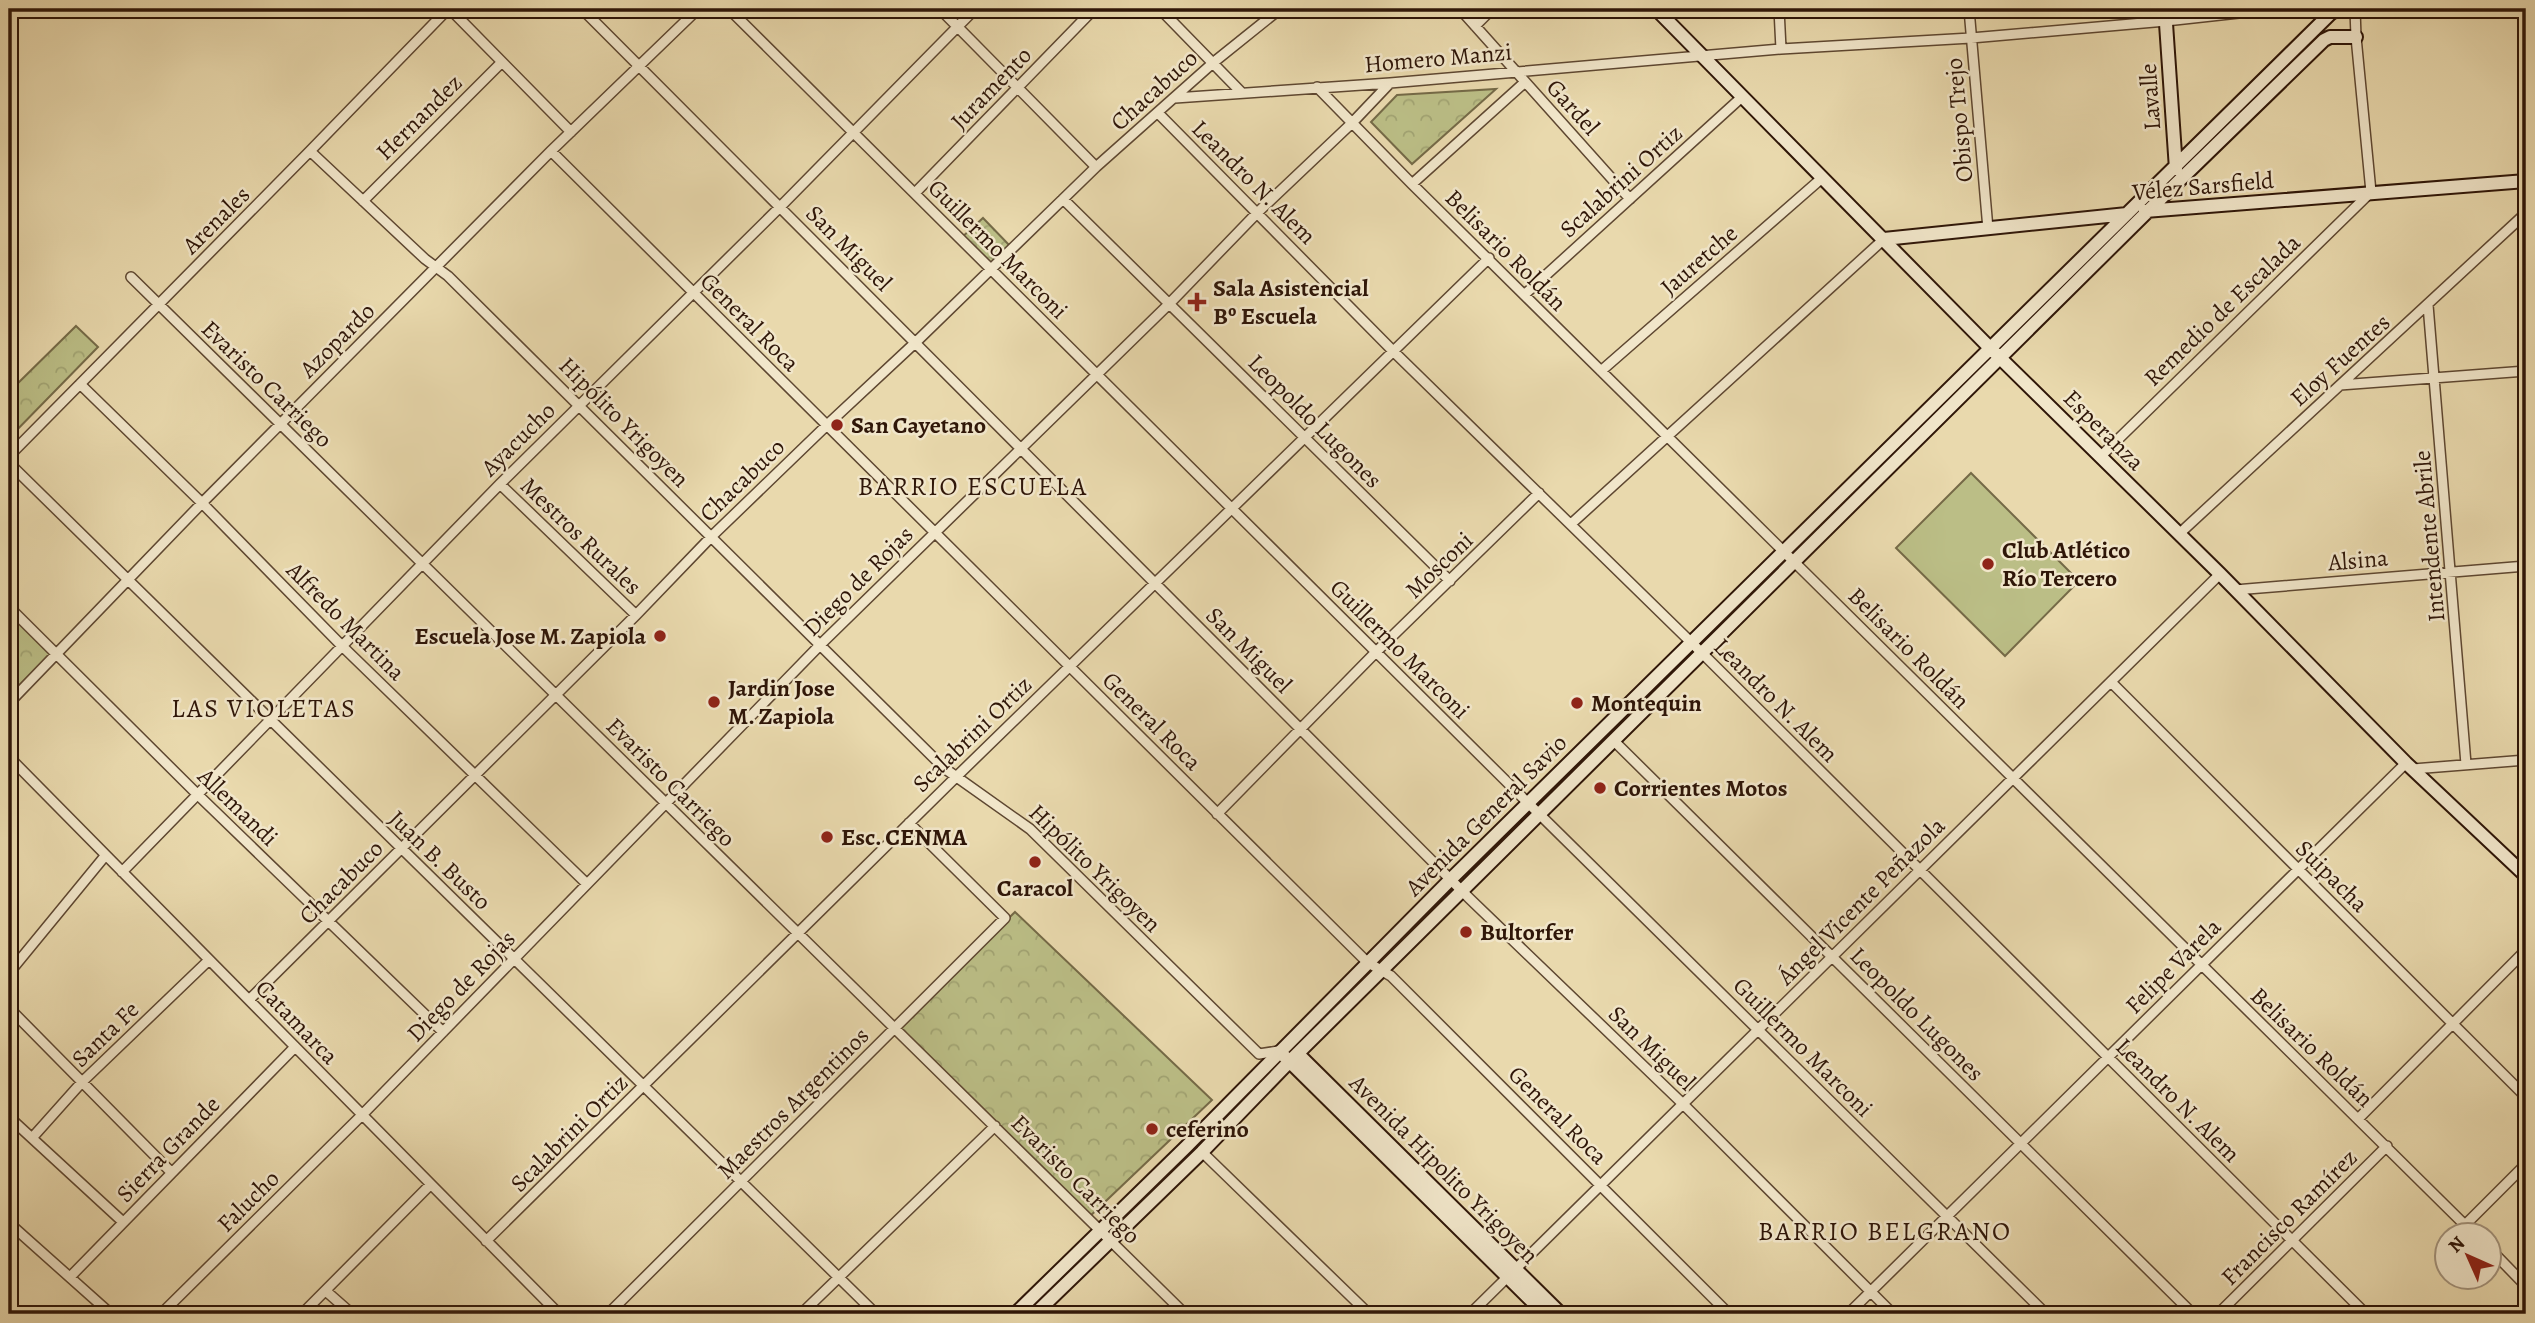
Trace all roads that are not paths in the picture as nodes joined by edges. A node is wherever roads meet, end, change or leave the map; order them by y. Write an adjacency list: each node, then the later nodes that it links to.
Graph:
1 (449, 9): 25 (street); 40 (street, Arenales)
2 (582, 9): 27 (street, San Miguel)
3 (698, 9): 27 (street, Azopardo)
4 (729, 9): 39 (street, Guillermo Marconi)
5 (940, 9): 20 (street)
6 (975, 9): 20 (street, Ayacucho)
7 (1094, 9): 31 (street, Juramento)
8 (1160, 9): 26 (street)
9 (1280, 9): 26 (street, Chacabuco)
10 (1460, 9): 19 (street, Gardel)
11 (1492, 9): 19 (street)
12 (1657, 9): 24 (main road, Esperanza)
13 (1779, 9): 23 (street)
14 (1969, 9): 22 (street, Obispo Trejo)
15 (2275, 9): 18 (street, Homero Manzi)
16 (2337, 9): 42 (main road)
17 (2355, 9): 21 (street)
18 (2165, 15): 22 (street, Homero Manzi); 42 (main road, Lavalle)
19 (1475, 26): 28 (street, Gardel)
20 (958, 27): 31 (street); 39 (street, Ayacucho)
21 (2356, 37): 46 (main road); 48 (street)
22 (1971, 38): 23 (street, Homero Manzi); 58 (street, Obispo Trejo)
23 (1781, 49): 24 (street, Homero Manzi)
24 (1703, 56): 28 (street, Homero Manzi); 34 (main road, Esperanza)
25 (502, 62): 38 (street); 52 (street, Hernandez)
26 (1214, 62): 33 (street); 35 (street, Chacabuco)
27 (639, 66): 38 (street, Azopardo); 53 (street, San Miguel)
28 (1514, 71): 29 (street, Gardel); 30 (street, Homero Manzi)
29 (1525, 82): 47 (street); 51 (street, Gardel)
30 (1390, 83): 32 (street, Homero Manzi); 37 (street, Diego de Rojas)
31 (1018, 87): 43 (street); 49 (street, Juramento)
32 (1317, 87): 33 (street, Homero Manzi); 37 (street, Belisario Roldán)
33 (1241, 92): 35 (street, Homero Manzi)
34 (1743, 96): 44 (main road, Esperanza); 51 (street, Scalabrini Ortiz)
35 (1175, 98): 36 (street, Chacabuco)
36 (1158, 113): 43 (street, Chacabuco); 55 (street, Leandro N. Alem)
37 (1352, 123): 47 (street, Belisario Roldán); 55 (street, Diego de Rojas)
38 (571, 132): 41 (street, Azopardo)
39 (853, 133): 49 (street, Guillermo Marconi); 53 (street, Ayacucho)
40 (310, 151): 52 (street, Hipólito Yrigoyen); 67 (street, Arenales)
41 (551, 151): 61 (street, Azopardo); 64 (street, General Roca)
42 (2176, 164): 46 (main road, Lavalle); 57 (main road)
43 (1096, 167): 50 (street, Chacabuco)
44 (1822, 178): 59 (main road, Esperanza); 72 (street, Jauretche)
45 (2526, 181): 48 (main road, Vélez Sarsfield)
46 (2177, 183): 54 (main road)
47 (1412, 184): 60 (street, Belisario Roldán)
48 (2371, 192): 54 (main road, Vélez Sarsfield); 85 (street, Remedio de Escalada)
49 (915, 194): 62 (street, Guillermo Marconi)
50 (1063, 199): 62 (street, Chacabuco); 66 (street, Leopoldo Lugones)
51 (1630, 199): 65 (street, Scalabrini Ortiz)
52 (363, 201): 61 (street, Hipólito Yrigoyen)
53 (781, 206): 64 (street, Ayacucho); 69 (street, San Miguel)
54 (2148, 211): 57 (main road, Vélez Sarsfield); 71 (main road)
55 (1257, 213): 66 (street, Diego de Rojas); 70 (street, Leandro N. Alem)
56 (2526, 213): 68 (street, Eloy Fuentes)
57 (2126, 214): 58 (main road, Vélez Sarsfield); 71 (main road)
58 (1988, 229): 59 (main road, Vélez Sarsfield)
59 (1884, 239): 71 (main road, Esperanza); 81 (street)
60 (1489, 258): 65 (street, Belisario Roldán); 70 (street, Scalabrini Ortiz)
61 (436, 267): 78 (street, Hipólito Yrigoyen); 79 (street, Azopardo)
62 (990, 269): 69 (street, Chacabuco); 74 (street, Guillermo Marconi)
63 (131, 277): 67 (street, Evaristo Carriego)
64 (692, 291): 78 (street, Ayacucho); 80 (street, General Roca)
65 (1524, 295): 72 (street, Belisario Roldán)
66 (1169, 304): 74 (street, Diego de Rojas); 82 (street, Leopoldo Lugones)
67 (159, 305): 76 (street, Arenales); 79 (street, Evaristo Carriego)
68 (2428, 305): 75 (street, Intendente Abrile); 77 (street, Eloy Fuentes)
69 (916, 342): 80 (street, Chacabuco); 83 (street, San Miguel)
70 (1393, 351): 82 (street, Scalabrini Ortiz); 88 (street, Leandro N. Alem)
71 (1996, 354): 85 (main road, Esperanza); 95 (main road, Avenida General Savio); 96 (main road, Avenida General Savio)
72 (1601, 371): 81 (street, Belisario Roldán)
73 (2526, 371): 75 (street)
74 (1096, 374): 83 (street, Diego de Rojas); 90 (street, Guillermo Marconi)
75 (2435, 378): 77 (street); 99 (street, Intendente Abrile)
76 (80, 384): 84 (street, Arenales); 89 (street, Alfredo Martina)
77 (2340, 385): 93 (street, Eloy Fuentes)
78 (579, 405): 87 (street, Ayacucho); 94 (street, Hipólito Yrigoyen)
79 (280, 424): 89 (street, Azopardo); 97 (street, Evaristo Carriego)
80 (827, 425): 92 (street, General Roca); 94 (street, Chacabuco)
81 (1667, 436): 91 (street); 95 (street, Belisario Roldán)
82 (1304, 437): 90 (street, Scalabrini Ortiz); 103 (street, Leopoldo Lugones)
83 (1020, 448): 92 (street, Diego de Rojas); 102 (street, San Miguel)
84 (9, 456)
85 (2101, 456): 93 (main road, Esperanza)
86 (9, 463): 101 (street, Juan B. Busto)
87 (500, 484): 97 (street, Ayacucho); 106 (street, Mestros Rurales)
88 (1539, 493): 91 (street, Leandro N. Alem); 103 (street, Mosconi)
89 (202, 503): 101 (street, Azopardo); 108 (street, Alfredo Martina)
90 (1231, 509): 102 (street, Scalabrini Ortiz); 110 (street, Guillermo Marconi)
91 (1571, 524): 107 (street, Leandro N. Alem)
92 (936, 532): 109 (street, Diego de Rojas); 113 (street, General Roca)
93 (2179, 534): 100 (main road, Esperanza)
94 (712, 536): 106 (street, Chacabuco); 109 (street, Hipólito Yrigoyen)
95 (1783, 551): 96 (street, Belisario Roldán); 107 (main road, Avenida General Savio)
96 (1794, 562): 111 (main road, Avenida General Savio); 126 (street, Belisario Roldán)
97 (423, 563): 108 (street, Ayacucho); 115 (street, Evaristo Carriego)
98 (2526, 566): 99 (street, Alsina)
99 (2452, 572): 104 (street, Alsina); 122 (street, Intendente Abrile)
100 (2220, 575): 104 (main road, Esperanza); 114 (street, Ángel Vicente Peñazola)
101 (128, 580): 112 (street, Azopardo); 117 (street, Juan B. Busto)
102 (1155, 582): 113 (street, Scalabrini Ortiz); 118 (street, San Miguel)
103 (1450, 582): 110 (street, Mosconi)
104 (2235, 590): 123 (main road, Esperanza)
105 (9, 607): 112 (street, Allemandi)
106 (636, 615): 115 (street, Chacabuco)
107 (1691, 643): 111 (street, Leandro N. Alem); 128 (main road, Avenida General Savio)
108 (341, 645): 117 (street, Ayacucho); 124 (street, Alfredo Martina)
109 (821, 645): 125 (street, Hipólito Yrigoyen); 129 (street, Diego de Rojas)
110 (1376, 652): 118 (street, Mosconi); 128 (street, Guillermo Marconi)
111 (1702, 653): 119 (main road, Avenida General Savio); 136 (street, Leandro N. Alem)
112 (57, 655): 116 (street, Azopardo); 127 (street, Allemandi)
113 (1070, 666): 125 (street, Scalabrini Ortiz); 130 (street, General Roca)
114 (2111, 682): 126 (street, Ángel Vicente Peñazola); 135 (street, Suipacha)
115 (556, 695): 124 (street, Chacabuco); 129 (street, Evaristo Carriego)
116 (9, 703)
117 (269, 720): 127 (street, Ayacucho); 133 (street, Juan B. Busto)
118 (1301, 729): 130 (street, Mosconi); 139 (street, San Miguel)
119 (1614, 741): 131 (main road, Avenida General Savio); 145 (street, Leopoldo Lugones)
120 (9, 757): 134 (street, Catamarca)
121 (2526, 760): 122 (street)
122 (2466, 764): 123 (street)
123 (2409, 766): 135 (street, Felipe Varela); 138 (main road, Esperanza)
124 (476, 775): 133 (street, Chacabuco); 140 (street, Alfredo Martina)
125 (955, 778): 132 (street, Scalabrini Ortiz); 159 (street, Hipólito Yrigoyen)
126 (2013, 778): 136 (street, Ángel Vicente Peñazola); 149 (street, Belisario Roldán)
127 (197, 794): 137 (street, Ayacucho); 142 (street, Allemandi)
128 (1528, 803): 131 (street, Guillermo Marconi); 139 (main road, Avenida General Savio)
129 (665, 804): 140 (street, Diego de Rojas); 143 (street, Evaristo Carriego)
130 (1217, 814): 148 (street, General Roca)
131 (1540, 814): 141 (main road, Avenida General Savio); 156 (street, Guillermo Marconi)
132 (909, 823): 143 (street, Scalabrini Ortiz); 155 (street, Maestros Argentinos)
133 (401, 849): 142 (street, Chacabuco); 146 (street, Juan B. Busto)
134 (105, 856): 137 (street, Catamarca); 151 (street)
135 (2299, 869): 149 (street, Felipe Varela); 154 (street, Suipacha)
136 (1920, 871): 145 (street, Ángel Vicente Peñazola); 161 (street, Leandro N. Alem)
137 (122, 872): 147 (street, Catamarca)
138 (2526, 876)
139 (1451, 879): 141 (street, San Miguel); 148 (main road, Avenida General Savio)
140 (587, 884): 146 (street, Diego de Rojas)
141 (1462, 890): 150 (main road, Avenida General Savio); 165 (street, San Miguel)
142 (328, 921): 152 (street, Chacabuco); 157 (street, Allemandi)
143 (798, 934): 155 (street, Evaristo Carriego); 163 (street, Scalabrini Ortiz)
144 (2526, 950): 154 (street, Francisco Ramírez)
145 (1832, 957): 156 (street, Ángel Vicente Peñazola); 171 (street, Leopoldo Lugones)
146 (514, 959): 157 (street, Diego de Rojas); 163 (street, Juan B. Busto)
147 (209, 960): 152 (street, Catamarca); 162 (street, Santa Fe)
148 (1367, 962): 150 (street, General Roca); 159 (main road, Avenida General Savio)
149 (2202, 965): 161 (street, Felipe Varela); 168 (street, Belisario Roldán)
150 (1384, 970): 160 (main road, Avenida General Savio); 178 (street, General Roca)
151 (9, 973)
152 (249, 1000): 158 (street, Catamarca)
153 (9, 1008): 162 (street)
154 (2453, 1024): 164 (street, Suipacha); 168 (street, Francisco Ramírez)
155 (896, 1028): 169 (street, Evaristo Carriego); 176 (street, Maestros Argentinos)
156 (1758, 1030): 165 (street, Ángel Vicente Peñazola); 179 (street, Guillermo Marconi)
157 (443, 1032): 166 (street, Diego de Rojas)
158 (294, 1048): 166 (street, Catamarca); 175 (street, Sierra Grande)
159 (1278, 1051): 160 (main road, Avenida Hipolito Yrigoyen); 184 (main road, Avenida General Savio)
160 (1294, 1058): 173 (main road, Avenida General Savio); 189 (main road, Avenida Hipolito Yrigoyen)
161 (2108, 1058): 171 (street, Felipe Varela); 187 (street, Leandro N. Alem)
162 (82, 1082): 170 (street, Santa Fe); 175 (street)
163 (643, 1086): 176 (street, Juan B. Busto); 185 (street, Scalabrini Ortiz)
164 (2526, 1097)
165 (1683, 1104): 178 (street, Ángel Vicente Peñazola); 194 (street, San Miguel)
166 (362, 1115): 177 (street, Catamarca); 196 (street, Falucho)
167 (9, 1117): 170 (street)
168 (2358, 1119): 172 (street, Belisario Roldán)
169 (995, 1126): 184 (street, Evaristo Carriego); 190 (street)
170 (32, 1138): 180 (street)
171 (2020, 1144): 179 (street, Felipe Varela); 214 (street, Leopoldo Lugones)
172 (2386, 1146): 181 (street, Belisario Roldán); 187 (street, Francisco Ramírez)
173 (1202, 1152): 186 (main road, Avenida General Savio); 206 (street)
174 (2526, 1164): 182 (street)
175 (171, 1172): 180 (street, Sierra Grande)
176 (741, 1182): 190 (street, Juan B. Busto); 200 (street, Maestros Argentinos)
177 (430, 1185): 185 (street, Catamarca); 193 (street)
178 (1600, 1185): 189 (street, Ángel Vicente Peñazola); 210 (street, General Roca)
179 (1947, 1216): 194 (street, Felipe Varela); 213 (street, Guillermo Marconi)
180 (123, 1222): 191 (street, Sierra Grande)
181 (2462, 1222)
182 (2468, 1222)
183 (9, 1223): 191 (street)
184 (1100, 1230): 186 (street, Evaristo Carriego); 203 (main road, Avenida General Savio)
185 (486, 1241): 199 (street, Catamarca)
186 (1111, 1241): 204 (main road, Avenida General Savio); 205 (street, Evaristo Carriego)
187 (2292, 1241): 215 (street, Francisco Ramírez); 216 (street, Leandro N. Alem)
188 (2504, 1263): 192 (street)
189 (1511, 1273): 207 (street, Ángel Vicente Peñazola); 208 (main road, Avenida Hipolito Yrigoyen); 209 (main road, Avenida Hipolito Yrigoyen)
190 (839, 1277): 201 (street); 202 (street, Juan B. Busto)
191 (70, 1278): 195 (street)
192 (2526, 1286)
193 (327, 1292): 197 (street); 198 (street)
194 (1870, 1292): 211 (street, Felipe Varela); 212 (street, San Miguel)
195 (111, 1314)
196 (161, 1314)
197 (302, 1314)
198 (352, 1314)
199 (559, 1314)
200 (608, 1314)
201 (801, 1314)
202 (876, 1314)
203 (1015, 1314)
204 (1035, 1314)
205 (1185, 1314)
206 (1369, 1314)
207 (1470, 1314)
208 (1545, 1314)
209 (1561, 1314)
210 (1729, 1314)
211 (1848, 1314)
212 (1893, 1314)
213 (2046, 1314)
214 (2193, 1314)
215 (2218, 1314)
216 (2366, 1314)

